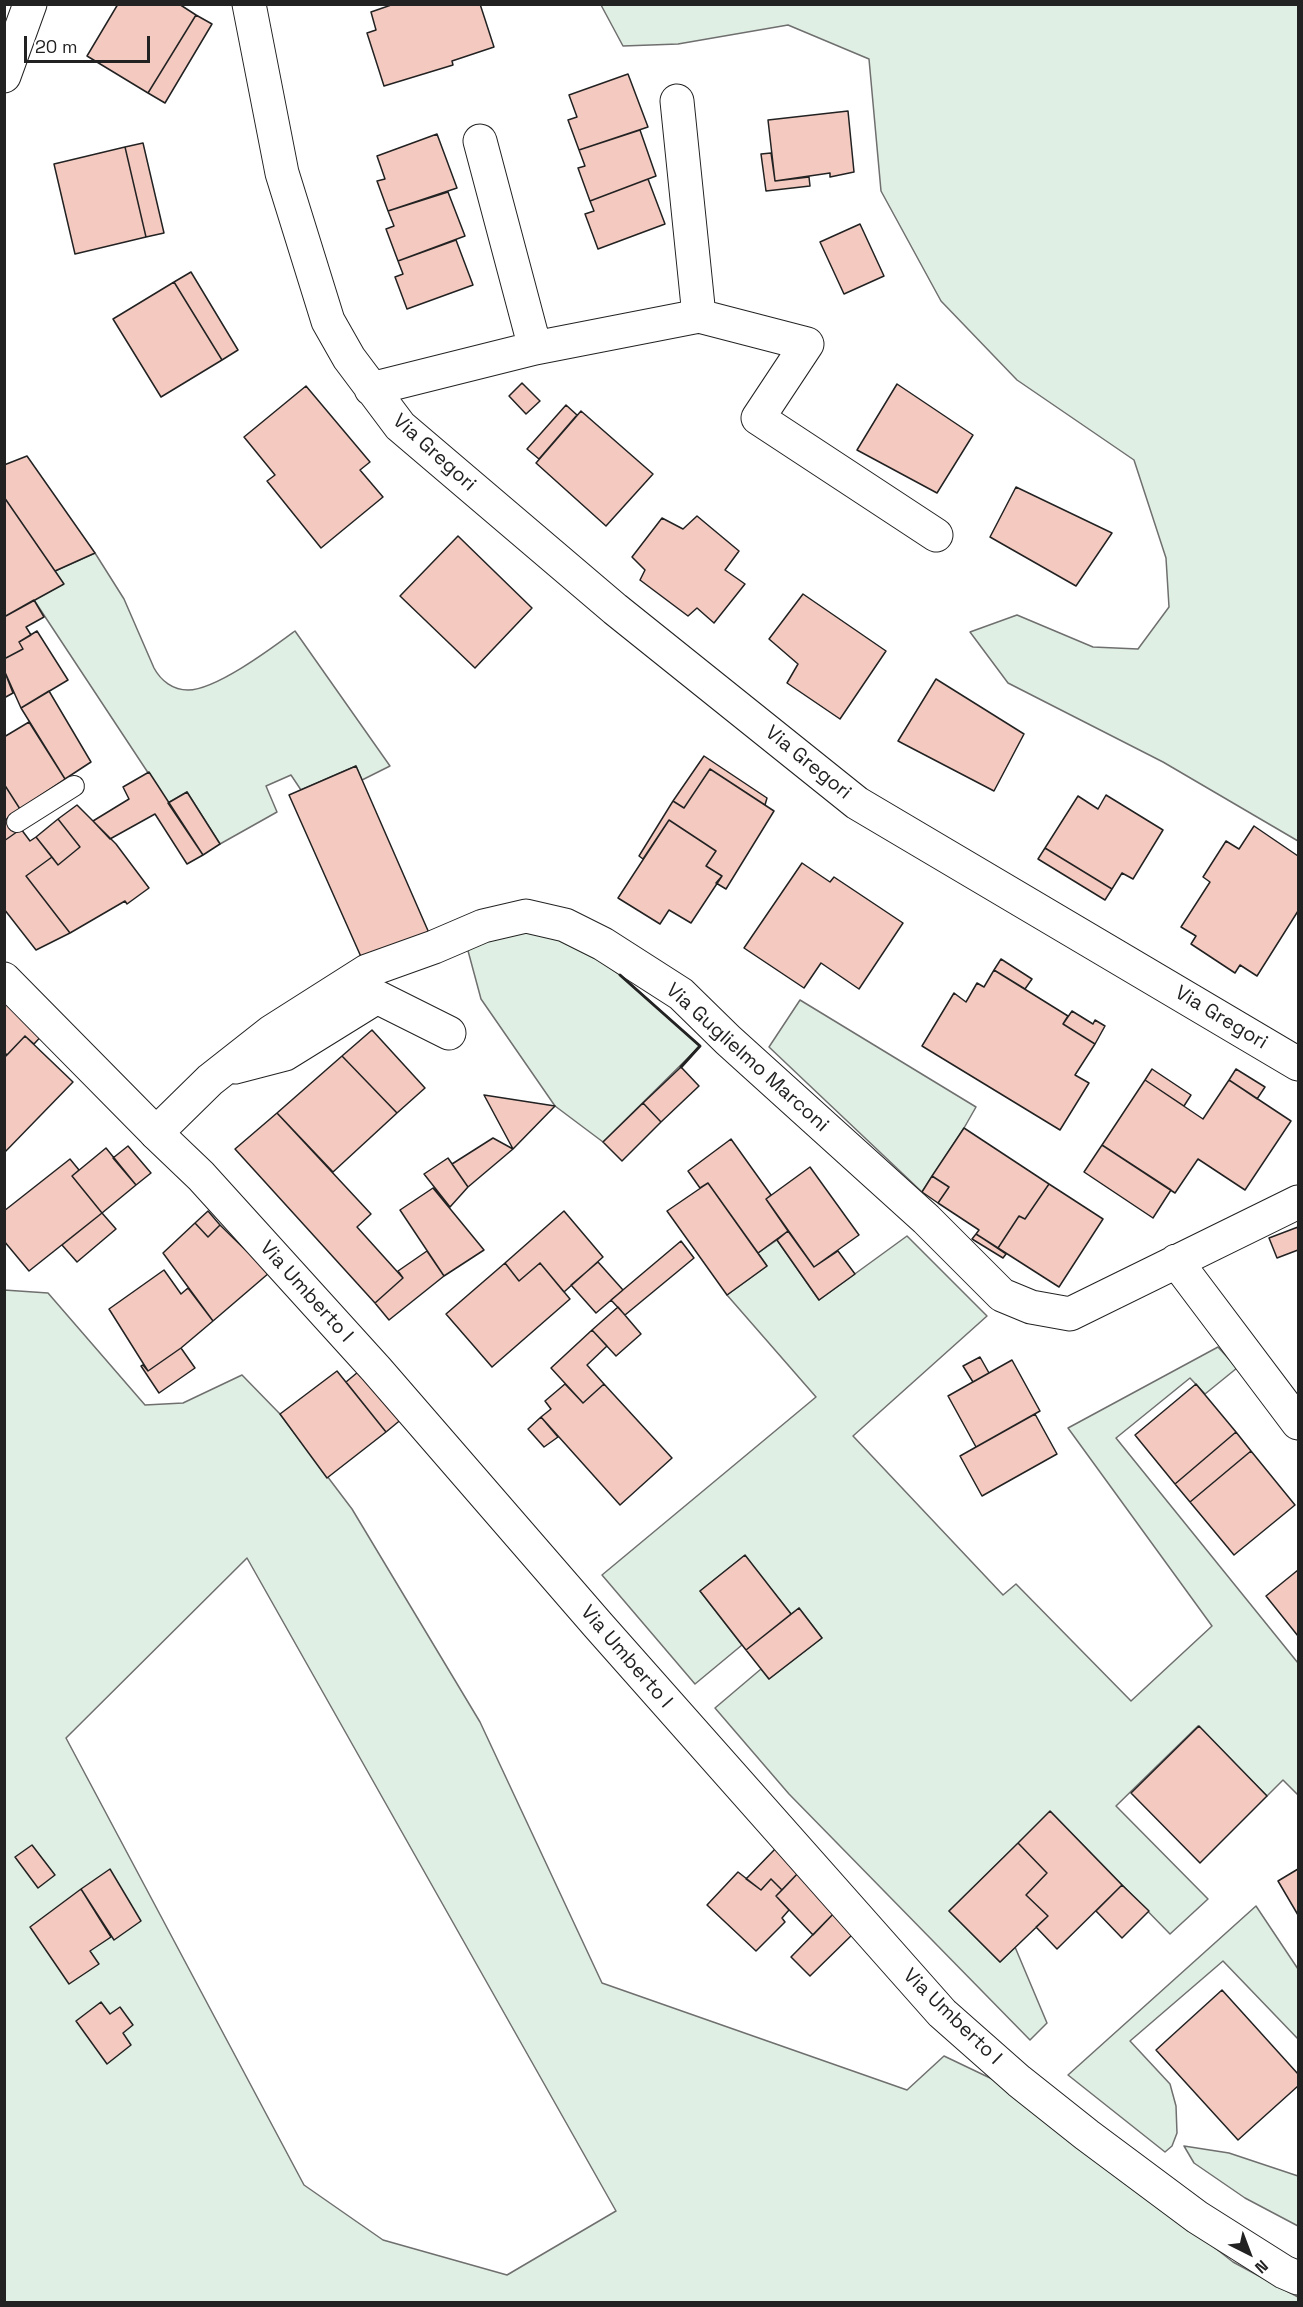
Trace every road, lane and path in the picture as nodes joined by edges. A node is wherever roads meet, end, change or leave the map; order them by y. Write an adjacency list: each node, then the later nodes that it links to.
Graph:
1 (30, 4): 3 (street)
2 (249, 4): 8 (street, Via Gregori)
3 (4, 76)
4 (677, 101): 6 (street)
5 (480, 141): 7 (street)
6 (699, 316): 7 (street, Via Gregori); 9 (street, Via Gregori)
7 (535, 348): 8 (street, Via Gregori)
8 (371, 389): 14 (street, Via Gregori)
9 (936, 535)
10 (74, 786): 11 (lane)
11 (17, 822)
12 (4, 979): 16 (street, Via Umberto I)
13 (449, 1033): 15 (street, Via Guglielmo Marconi)
14 (1299, 1064)
15 (225, 1070): 16 (street, Via Guglielmo Marconi); 18 (street, Via Guglielmo Marconi)
16 (156, 1133): 20 (street, Via Umberto I)
17 (1299, 1202): 18 (street, Via Guglielmo Marconi)
18 (1176, 1261): 19 (street)
19 (1299, 1423)
20 (1299, 2278)

